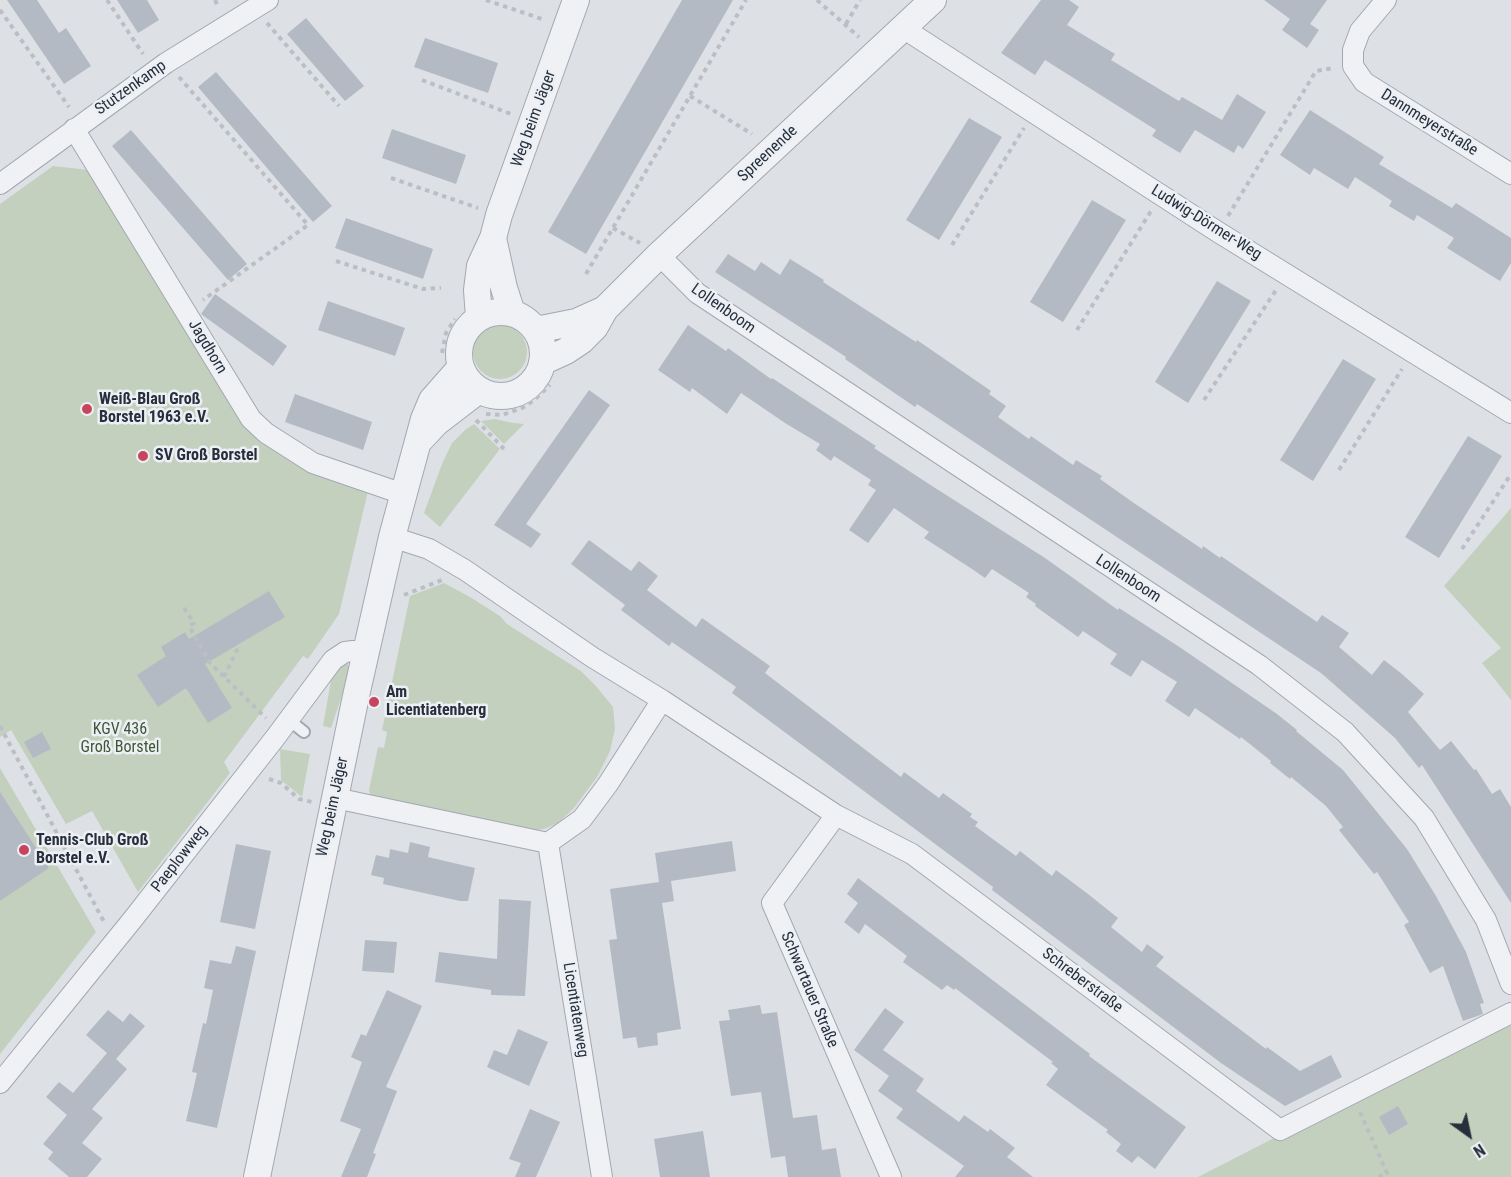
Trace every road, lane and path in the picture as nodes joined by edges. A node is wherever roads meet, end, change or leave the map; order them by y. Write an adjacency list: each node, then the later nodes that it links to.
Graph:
1 (107, 0): 16 (path)
2 (486, 0): 12 (path)
3 (576, 0): 12 (street, Weg beim Jäger)
4 (746, 0): 18 (path)
5 (817, 0): 11 (path)
6 (860, 0): 11 (path)
7 (933, 0): 13 (street, Spreenende)
8 (1386, 0): 15 (street)
9 (261, 4): 16 (street, Stutzenkamp); 19 (path)
10 (0, 10): 22 (path)
11 (846, 24): 14 (path)
12 (566, 28): 21 (street, Weg beim Jäger)
13 (903, 28): 14 (street, Spreenende); 20 (street, Ludwig-Dörmer-Weg)
14 (876, 55): 31 (street, Spreenende)
15 (1353, 66): 24 (street, Dannmeyerstraße); 29 (path)
16 (161, 67): 22 (street, Stutzenkamp); 37 (path)
17 (422, 80): 21 (path)
18 (690, 96): 23 (path); 33 (path)
19 (339, 106)
20 (1034, 112): 27 (street, Ludwig-Dörmer-Weg); 30 (path)
21 (533, 122): 28 (street, Weg beim Jäger)
22 (78, 126): 26 (street, Stutzenkamp); 37 (street, Jagdhorn)
23 (752, 134)
24 (1511, 174)
25 (391, 178): 28 (path)
26 (0, 184)
27 (1161, 195): 29 (street, Ludwig-Dörmer-Weg); 41 (path)
28 (496, 226): 38 (street); 39 (street, Weg beim Jäger)
29 (1218, 232): 34 (street, Ludwig-Dörmer-Weg)
30 (951, 245)
31 (659, 255): 36 (street, Spreenende); 71 (street, Lollenboom)
32 (336, 261): 35 (path)
33 (586, 274)
34 (1286, 274): 42 (street, Ludwig-Dörmer-Weg); 46 (path)
35 (441, 288)
36 (606, 309): 40 (street, Spreenende); 44 (street, Spreenende)
37 (186, 313): 54 (street, Jagdhorn)
38 (512, 313): 39 (street); 40 (street)
39 (468, 317): 43 (street); 43 (path)
40 (536, 330): 44 (street)
41 (1077, 330)
42 (1413, 352): 47 (street, Ludwig-Dörmer-Weg); 52 (path)
43 (451, 365): 45 (street); 50 (street, Weg beim Jäger)
44 (548, 371): 45 (street); 48 (path)
45 (479, 390): 50 (street, Weg beim Jäger)
46 (1204, 400)
47 (1511, 413)
48 (502, 415)
49 (473, 417): 51 (path)
50 (420, 440): 54 (street, Weg beim Jäger)
51 (504, 449)
52 (1340, 470)
53 (1511, 474): 56 (path)
54 (403, 495): 55 (street, Weg beim Jäger)
55 (392, 537): 57 (street); 61 (street, Weg beim Jäger)
56 (1462, 549)
57 (465, 570): 58 (path); 63 (street)
58 (399, 597)
59 (184, 608): 62 (path)
60 (239, 646): 62 (path)
61 (365, 652): 65 (street, Paeplowweg); 67 (street, Weg beim Jäger)
62 (224, 677): 65 (path)
63 (662, 700): 68 (street, Schreberstraße); 69 (street)
64 (0, 726): 70 (path)
65 (291, 727): 66 (street, Paeplowweg)
66 (248, 771): 67 (path); 70 (street, Paeplowweg)
67 (334, 802): 69 (street); 76 (street, Weg beim Jäger)
68 (836, 815): 74 (street, Schreberstraße); 78 (street, Schwartauer Straße)
69 (548, 843): 77 (street, Licentiatenweg)
70 (115, 941): 73 (street, Paeplowweg)
71 (1511, 984)
72 (1511, 1013): 74 (street, Schreberstraße)
73 (0, 1083)
74 (1352, 1095): 75 (path)
75 (1388, 1175): 79 (path)
76 (257, 1177)
77 (602, 1177)
78 (891, 1177)
79 (1379, 1177)

